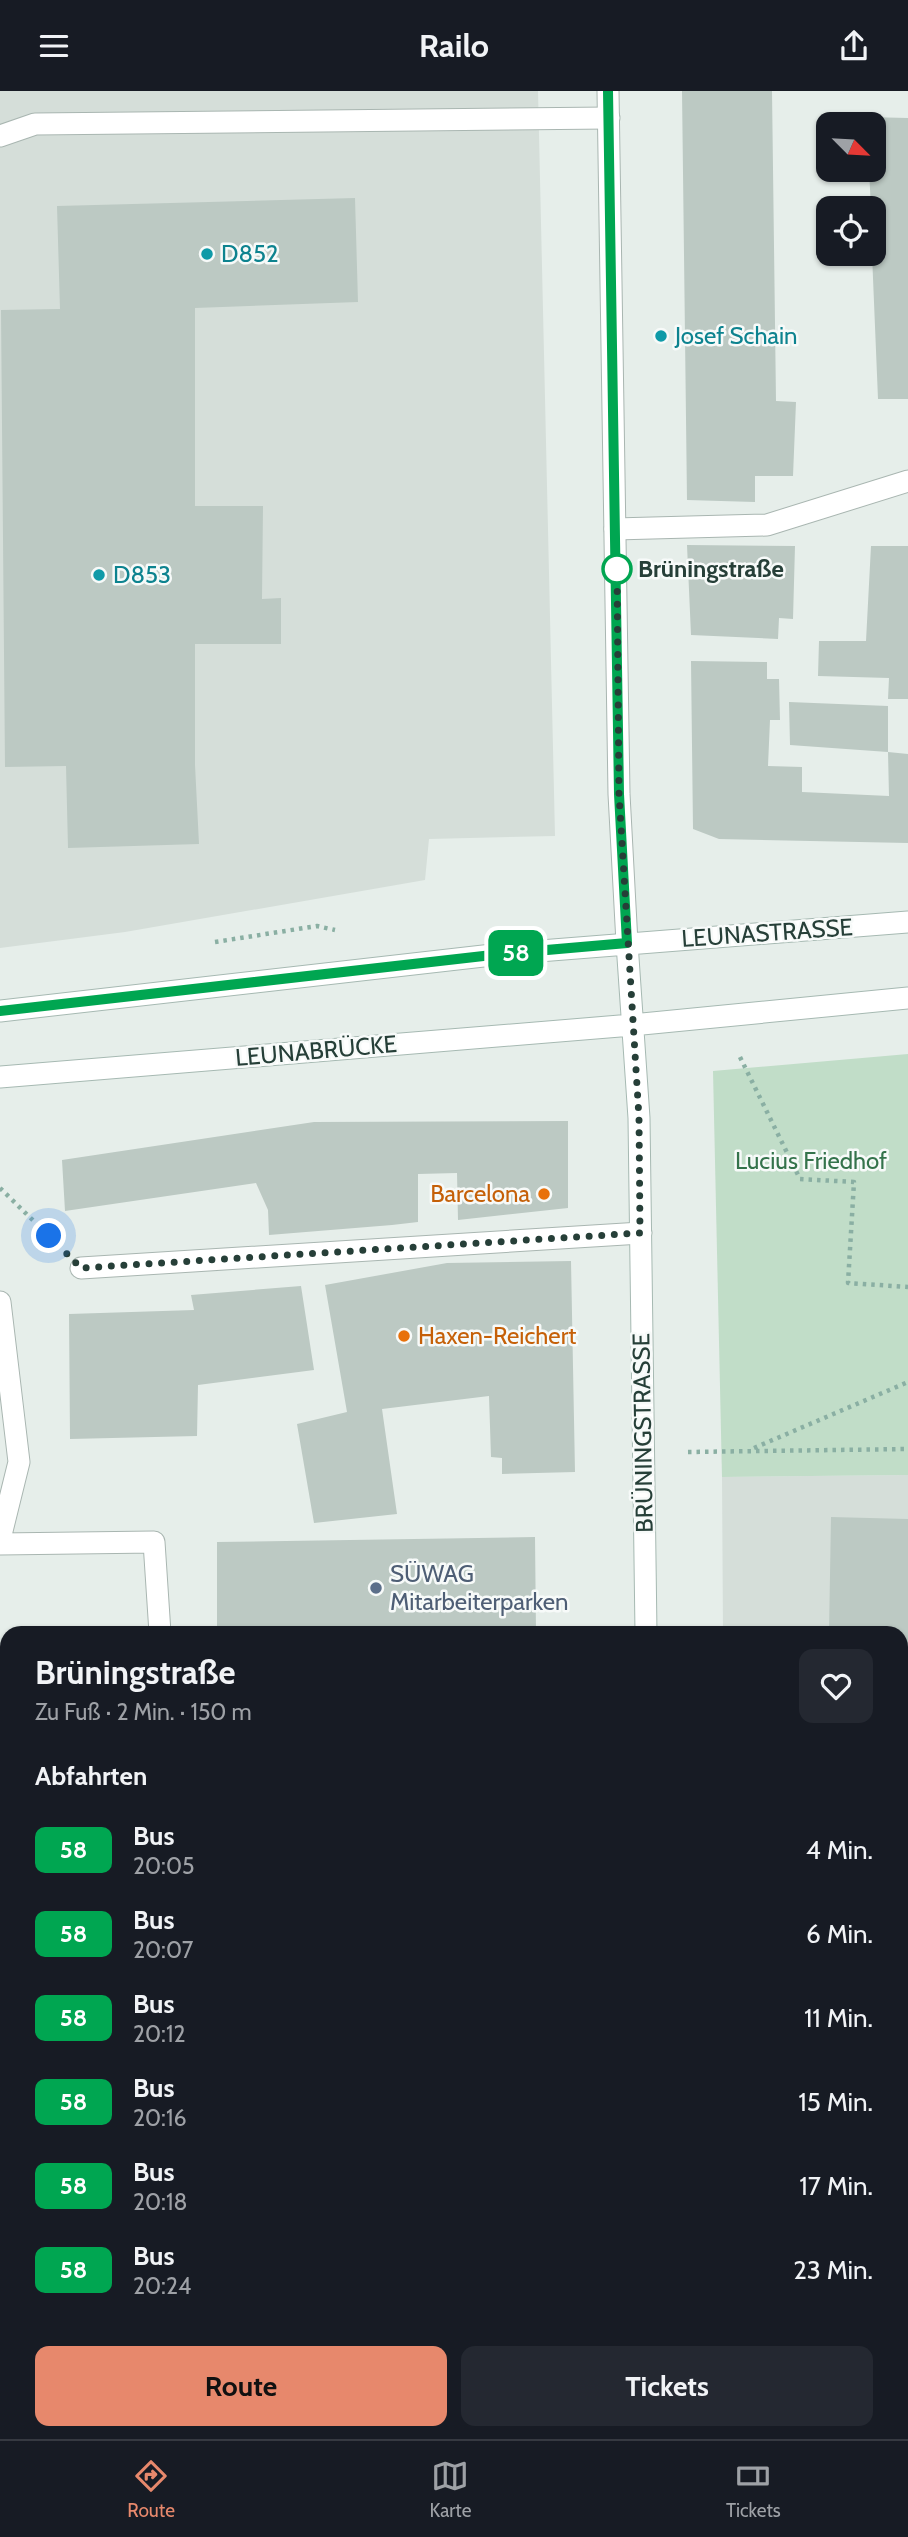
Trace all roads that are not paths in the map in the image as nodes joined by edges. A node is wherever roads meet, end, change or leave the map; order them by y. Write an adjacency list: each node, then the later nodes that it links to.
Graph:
1 (608, 91): 2 (street, BRÜNINGSTRASSE)
2 (609, 118): 3 (street); 5 (street, BRÜNINGSTRASSE)
3 (0, 137)
4 (908, 481): 5 (street)
5 (615, 529): 7 (street, BRÜNINGSTRASSE)
6 (908, 922): 7 (street, LEUNASTRASSE)
7 (627, 943): 9 (street); 10 (street, BRÜNINGSTRASSE)
8 (908, 998): 10 (street)
9 (0, 1010)
10 (632, 1025): 11 (street, LEUNABRÜCKE); 12 (street, BRÜNINGSTRASSE)
11 (0, 1077)
12 (640, 1233): 13 (street); 17 (street, BRÜNINGSTRASSE)
13 (81, 1268)
14 (0, 1302): 15 (street)
15 (0, 1541): 16 (street)
16 (160, 1626)
17 (646, 1626)

